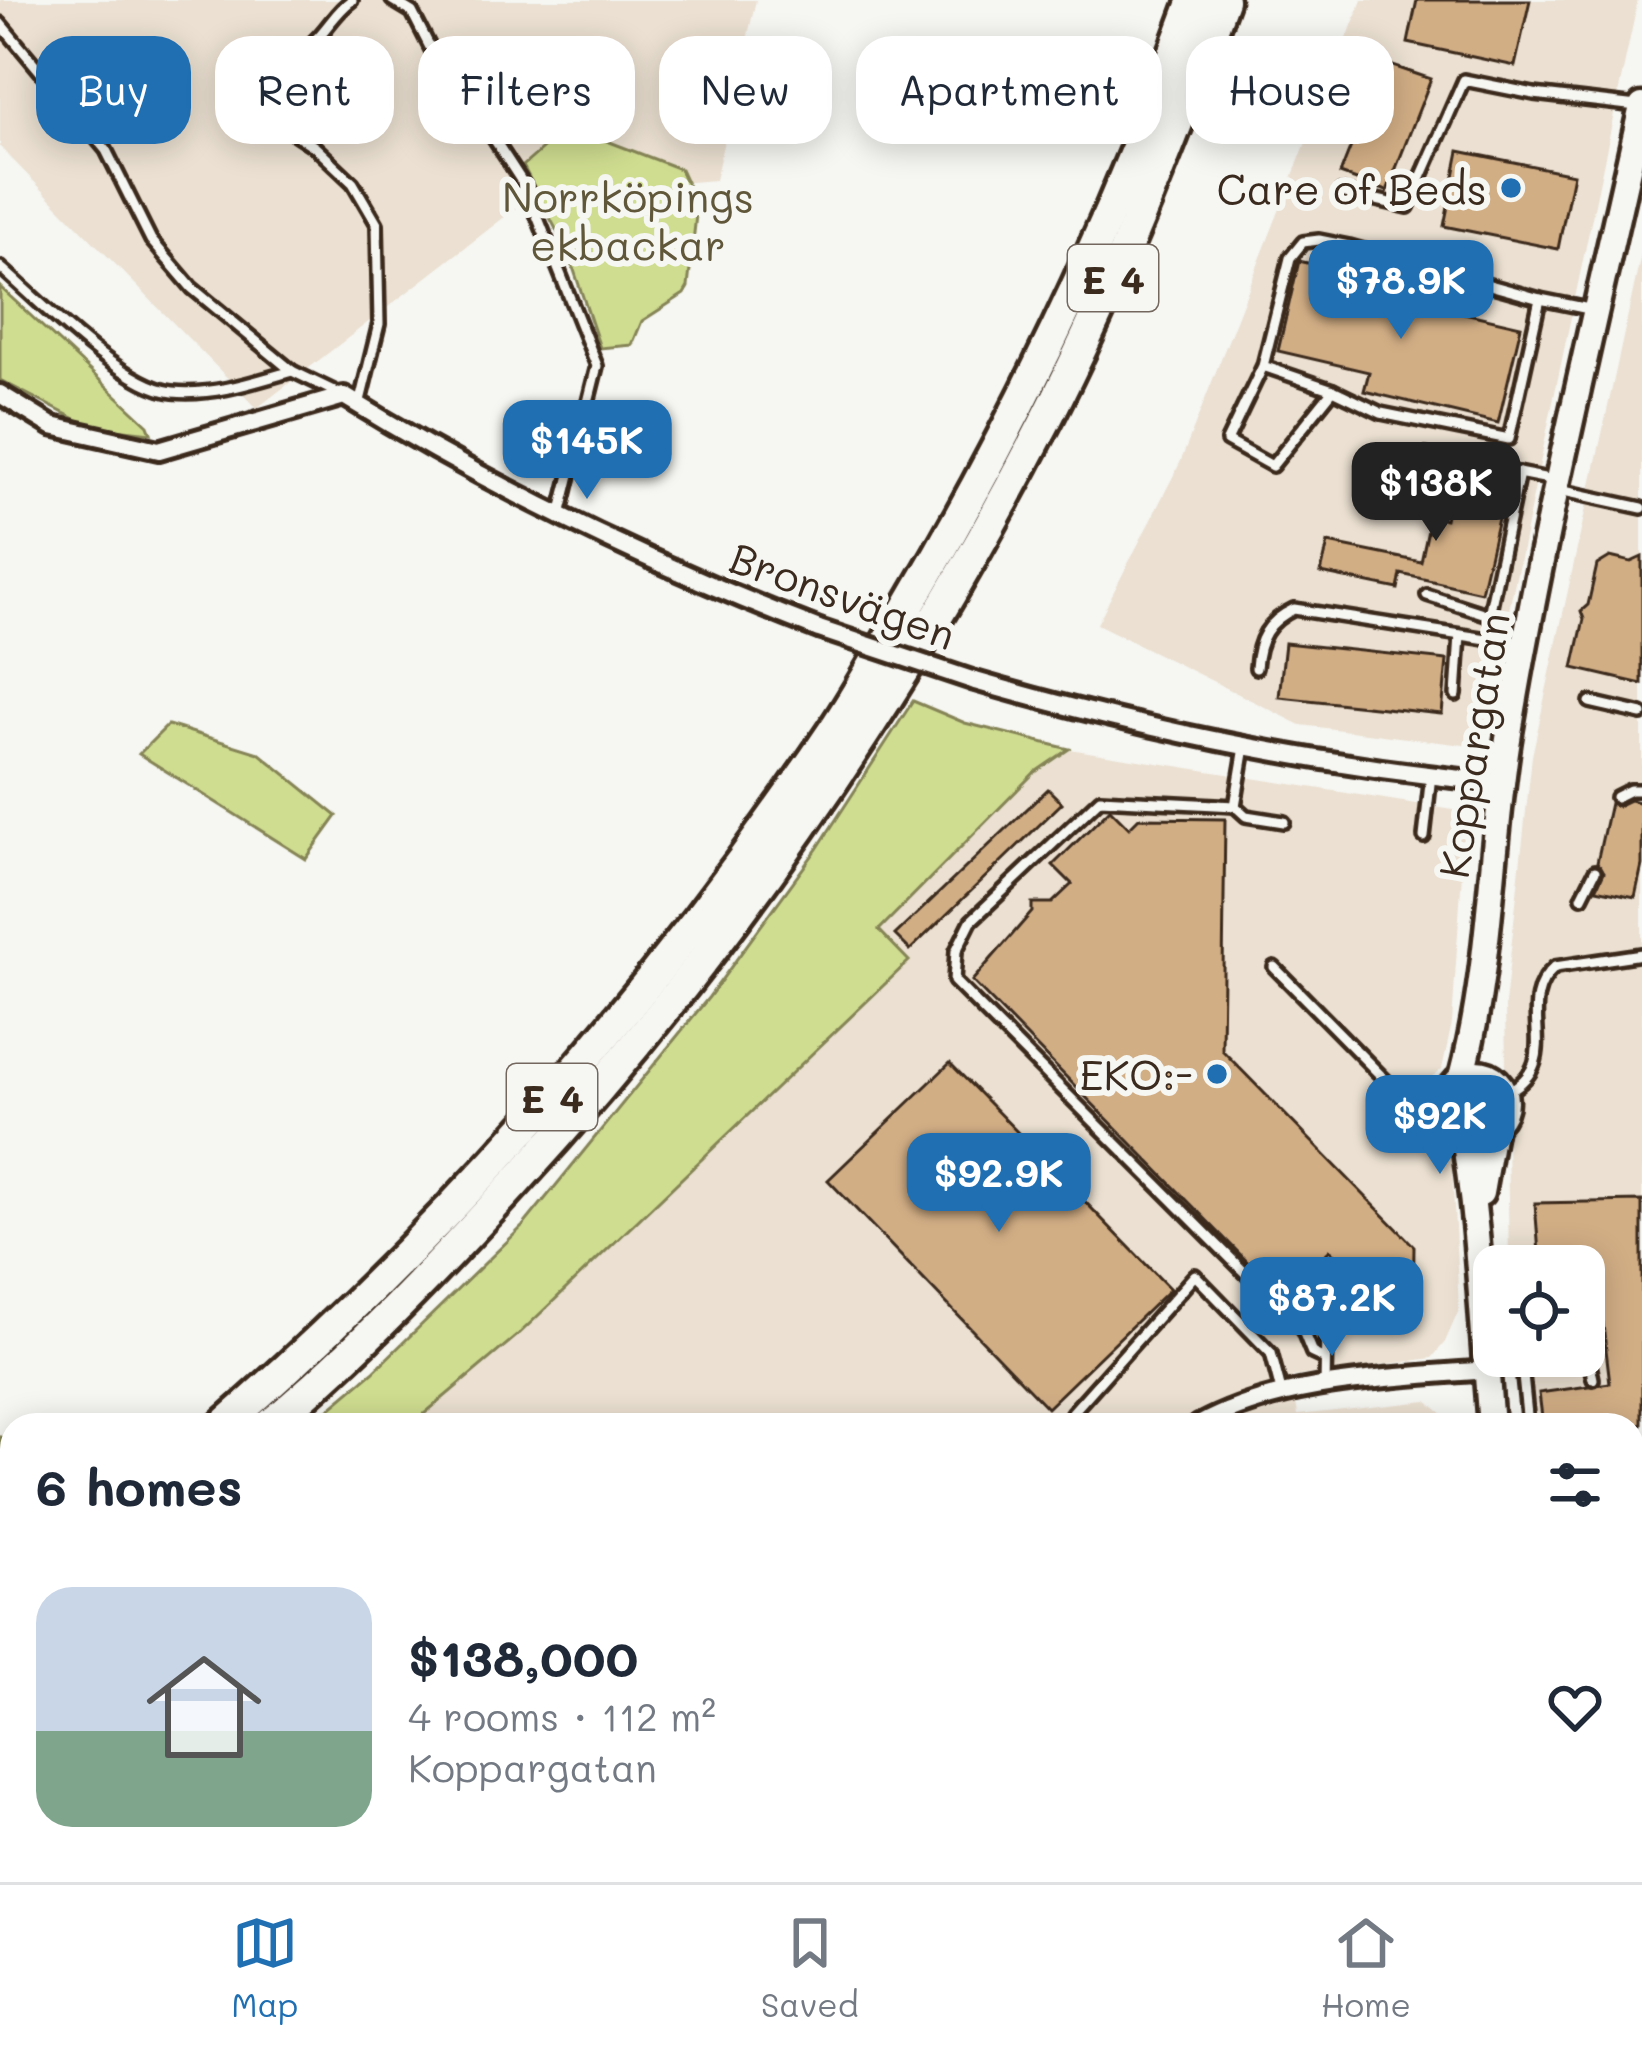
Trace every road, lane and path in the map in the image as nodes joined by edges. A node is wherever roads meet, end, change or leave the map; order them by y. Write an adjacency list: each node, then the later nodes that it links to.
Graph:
1 (352, 0): 17 (lane)
2 (392, 0): 6 (lane)
3 (407, 0): 6 (lane)
4 (1194, 0): 56 (highway, E 4)
5 (1223, 0): 57 (highway, E 4)
6 (412, 12): 22 (lane)
7 (0, 23): 14 (lane)
8 (1642, 107): 9 (lane); 12 (street, Koppargatan)
9 (1341, 192)
10 (0, 267): 14 (lane)
11 (1540, 299): 12 (lane); 13 (lane); 15 (lane)
12 (1597, 310): 19 (street, Koppargatan)
13 (1263, 366): 15 (lane); 15 (lane)
14 (292, 371): 17 (lane)
15 (1333, 390)
16 (0, 394): 17 (street)
17 (351, 400): 22 (street, Bronsvägen)
18 (1519, 473): 19 (lane); 21 (lane); 23 (lane)
19 (1558, 486): 20 (lane); 25 (street, Koppargatan)
20 (1642, 508)
21 (1381, 509)
22 (559, 519): 30 (street, Bronsvägen, bridge)
23 (1427, 595)
24 (1460, 634): 25 (lane); 26 (lane); 27 (lane)
25 (1525, 645): 32 (street, Koppargatan)
26 (1256, 668)
27 (1456, 695)
28 (1590, 702): 29 (lane)
29 (1642, 714)
30 (1245, 747): 31 (street, Bronsvägen); 35 (lane)
31 (1431, 775): 32 (street, Bronsvägen); 37 (lane)
32 (1501, 783): 42 (street, Koppargatan)
33 (1642, 790): 34 (lane)
34 (1616, 797)
35 (1235, 806): 36 (lane); 50 (lane)
36 (1284, 822)
37 (1424, 837)
38 (1595, 871): 39 (lane)
39 (1582, 897)
40 (1642, 954): 43 (lane)
41 (1274, 967): 45 (lane)
42 (1482, 975): 43 (street, Koppargatan); 44 (street, Koppargatan)
43 (1499, 1086): 44 (street); 46 (street)
44 (1457, 1102): 45 (lane); 45 (lane); 46 (street); 47 (street, Koppargatan)
45 (1412, 1104)
46 (1493, 1125): 47 (street, Koppargatan)
47 (1477, 1219): 48 (street, Koppargatan)
48 (1479, 1245)
49 (1327, 1271): 50 (lane)
50 (1325, 1359): 54 (lane)
51 (1473, 1371): 54 (street)
52 (1487, 1377): 60 (street, Koppargatan)
53 (1523, 1377): 61 (lane)
54 (1325, 1387): 55 (street)
55 (1282, 1394): 58 (lane); 59 (street)
56 (237, 1413)
57 (285, 1413)
58 (1072, 1413)
59 (1236, 1413)
60 (1491, 1413)
61 (1527, 1413)

